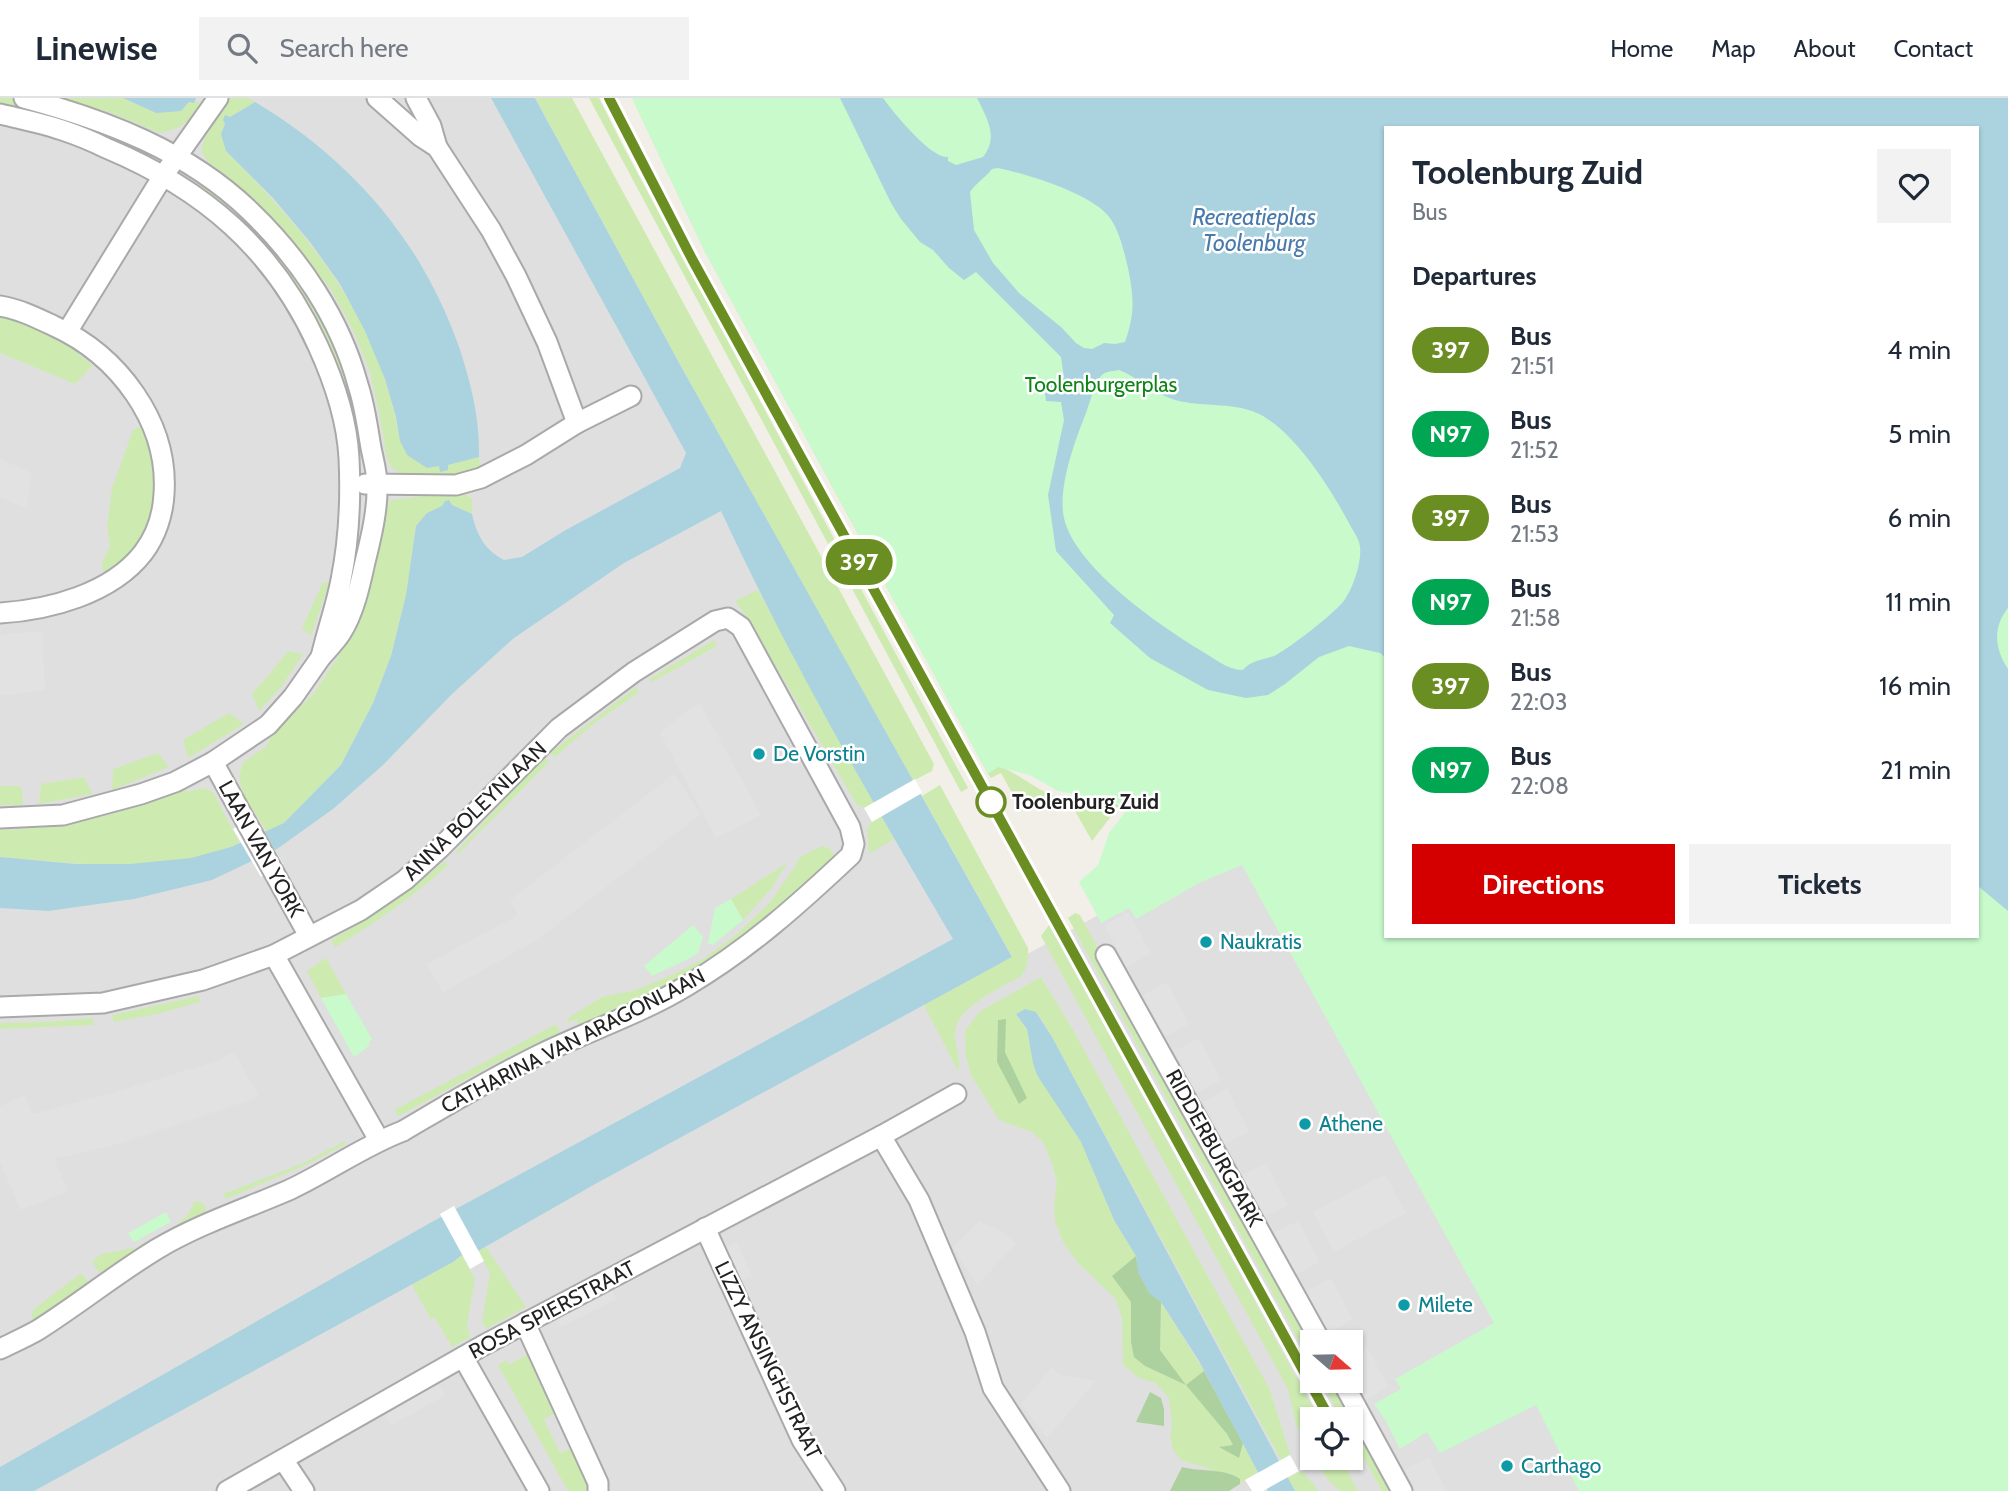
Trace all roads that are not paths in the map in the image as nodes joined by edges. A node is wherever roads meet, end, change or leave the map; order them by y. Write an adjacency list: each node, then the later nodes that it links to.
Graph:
1 (24, 98): 7 (street)
2 (218, 98): 7 (street)
3 (377, 98): 6 (street)
4 (416, 98): 6 (street)
5 (0, 114): 8 (street)
6 (437, 147): 12 (street)
7 (177, 155): 8 (street); 14 (street)
8 (163, 176): 10 (street); 13 (street)
9 (0, 306): 10 (street)
10 (68, 332): 15 (street)
11 (631, 396): 12 (street)
12 (577, 423): 14 (street)
13 (349, 484): 14 (street); 17 (street)
14 (377, 484): 17 (street)
15 (0, 613)
16 (728, 618): 20 (street, ANNA BOLEYNLAAN); 26 (street, CATHARINA VAN ARAGONLAAN)
17 (321, 657): 18 (street)
18 (213, 762): 19 (street); 20 (street, LAAN VAN YORK)
19 (0, 818)
20 (309, 936): 21 (street, ANNA BOLEYNLAAN)
21 (274, 955): 23 (street, ANNA BOLEYNLAAN); 26 (street)
22 (1106, 955): 29 (street, RIDDERBURGPARK)
23 (0, 1007)
24 (956, 1094): 25 (street, ROSA SPIERSTRAAT)
25 (881, 1136): 27 (street, ROSA SPIERSTRAAT); 39 (street)
26 (379, 1140): 30 (street, CATHARINA VAN ARAGONLAAN)
27 (705, 1228): 28 (street, ROSA SPIERSTRAAT); 38 (street, LIZZY ANSINGHSTRAAT)
28 (525, 1323): 31 (street, ROSA SPIERSTRAAT); 37 (street)
29 (1314, 1330)
30 (4, 1341)
31 (463, 1357): 33 (street, ROSA SPIERSTRAAT); 36 (street)
32 (1349, 1393): 40 (street)
33 (284, 1461): 34 (street, ROSA SPIERSTRAAT); 35 (street)
34 (227, 1491)
35 (304, 1491)
36 (539, 1491)
37 (598, 1491)
38 (835, 1491)
39 (1060, 1491)
40 (1402, 1491)

